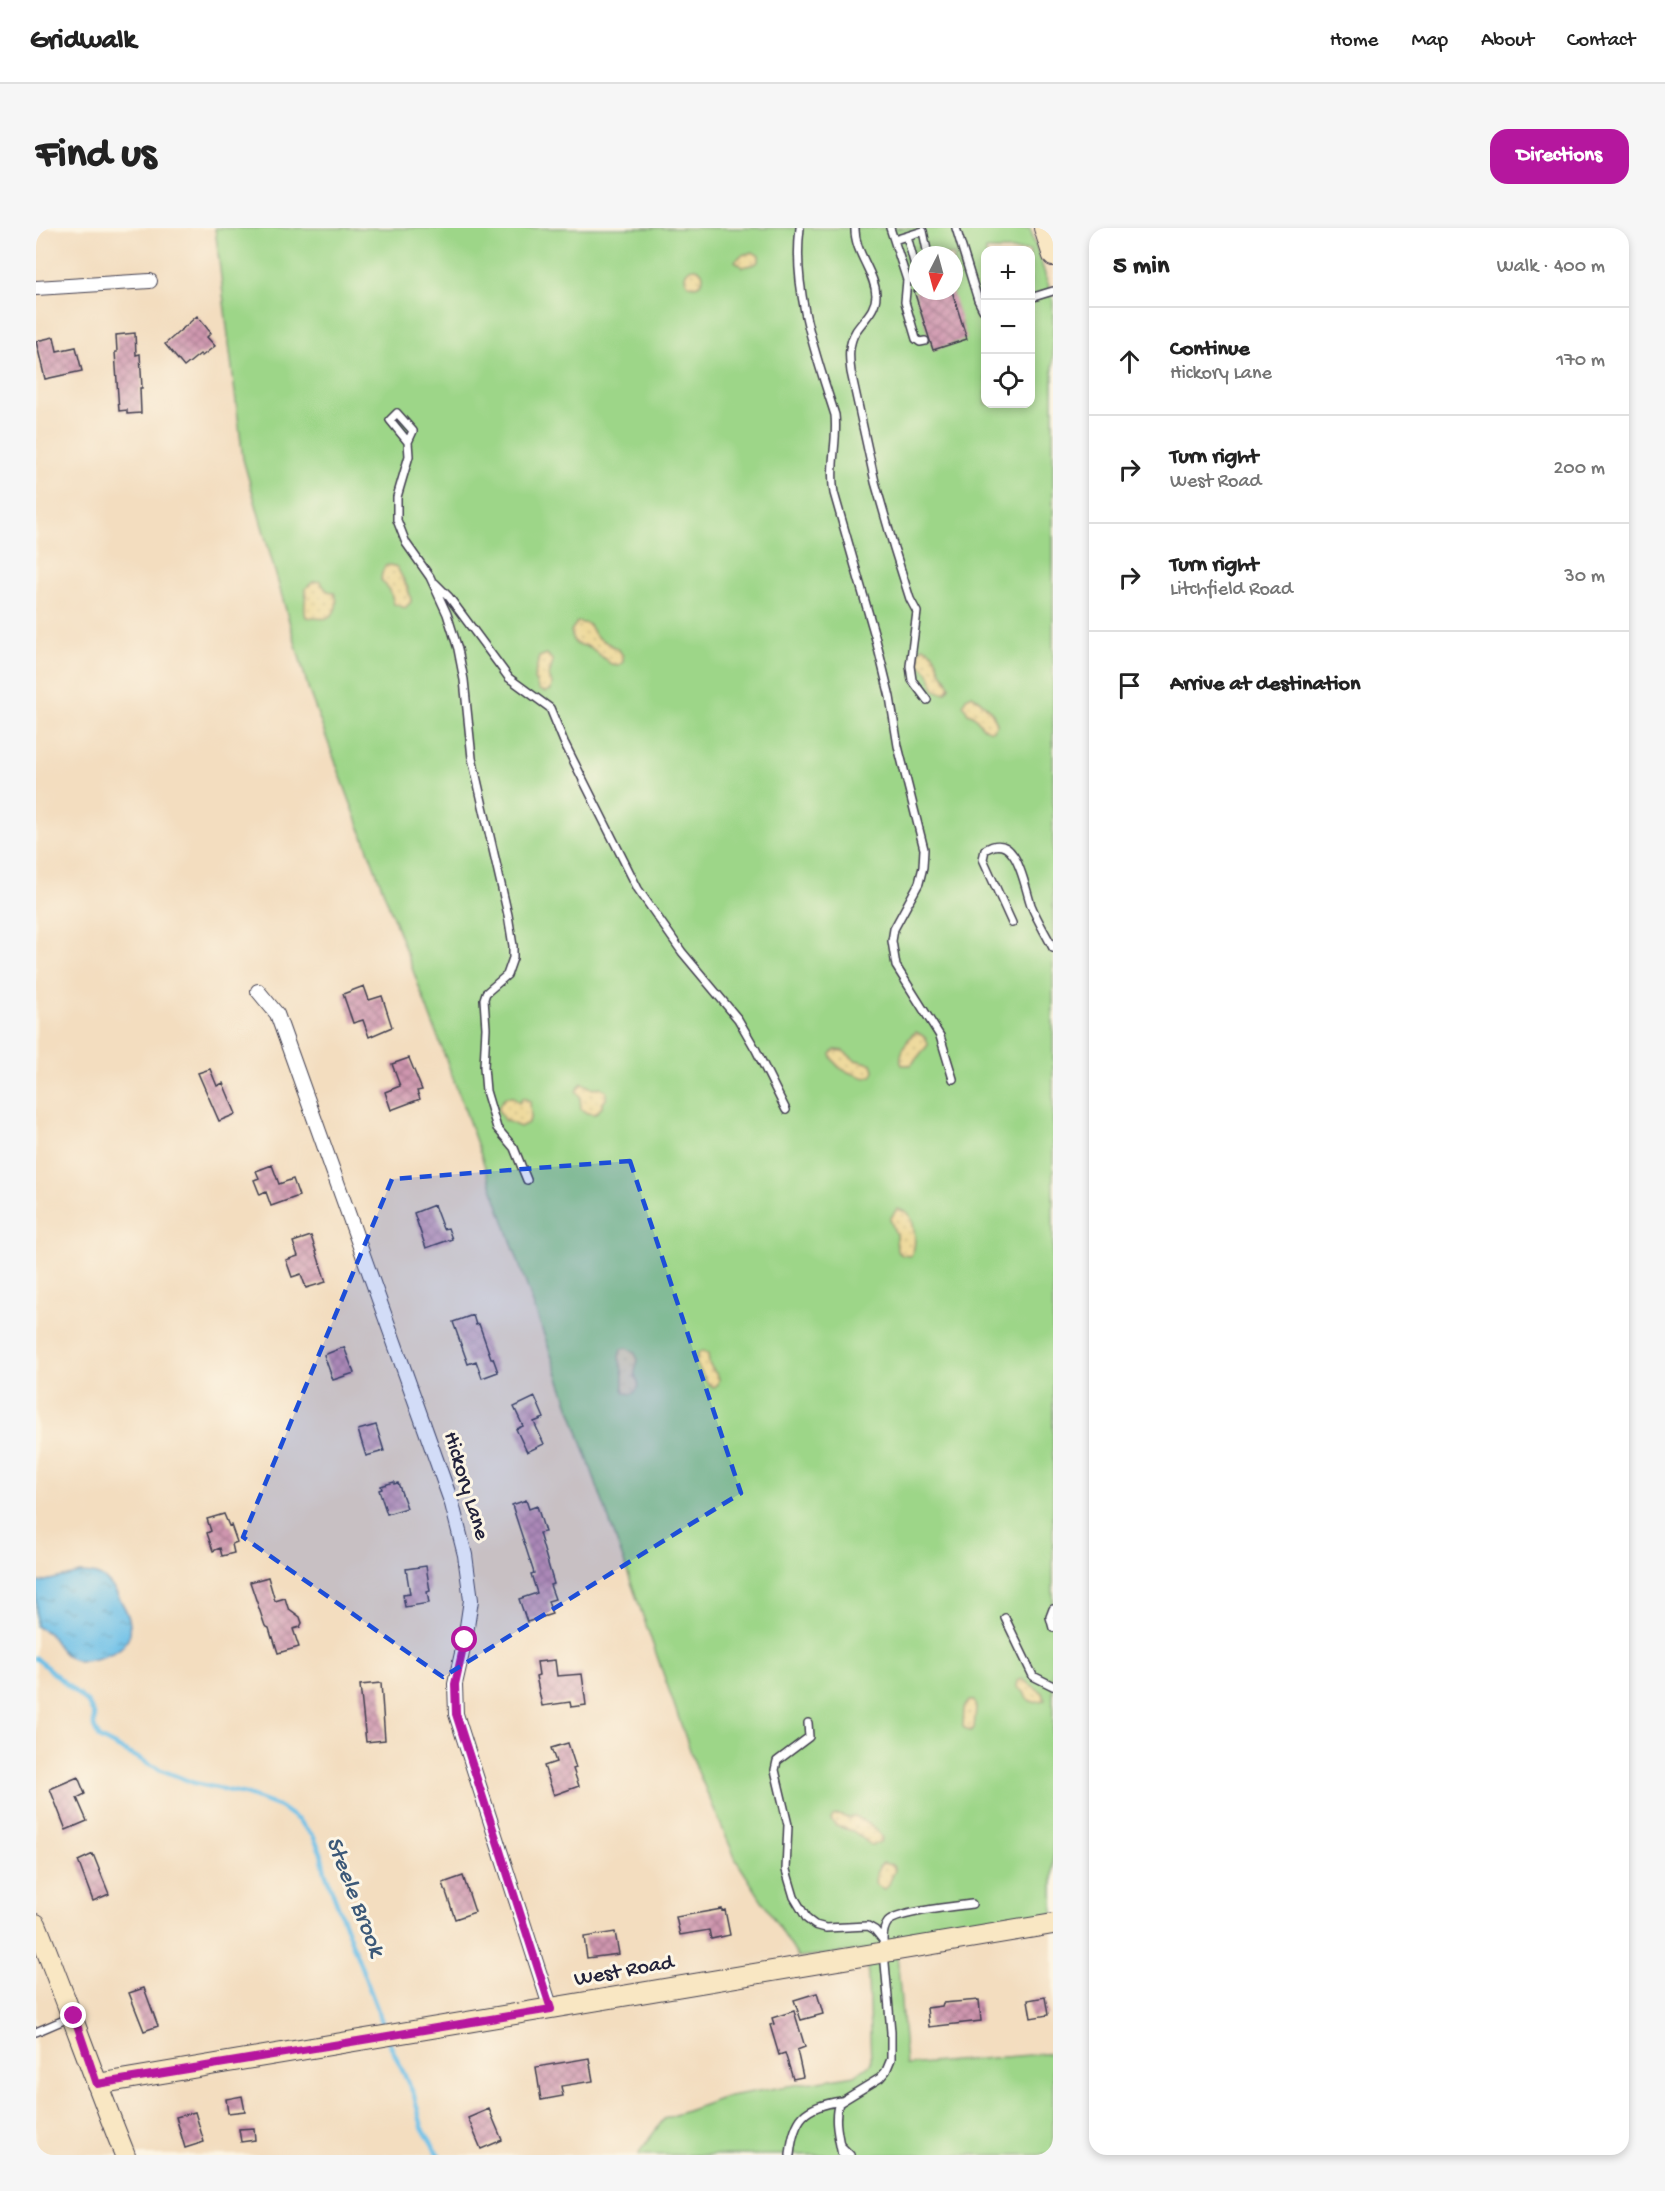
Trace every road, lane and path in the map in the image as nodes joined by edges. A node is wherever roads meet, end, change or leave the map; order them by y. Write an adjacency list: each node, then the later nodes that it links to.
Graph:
1 (800, 228): 25 (lane)
2 (855, 228): 21 (lane)
3 (890, 228): 7 (lane)
4 (956, 228): 17 (lane)
5 (1044, 228): 10 (street)
6 (907, 236): 7 (lane); 8 (lane); 9 (lane)
7 (894, 240): 12 (lane)
8 (910, 246)
9 (926, 246)
10 (1053, 256)
11 (909, 279): 12 (lane)
12 (906, 280): 18 (lane)
13 (150, 281): 14 (street)
14 (36, 288)
15 (1053, 291): 16 (lane)
16 (1035, 296)
17 (981, 306)
18 (925, 341)
19 (408, 442): 20 (lane)
20 (430, 577): 26 (lane); 27 (lane)
21 (927, 700)
22 (1012, 922): 23 (lane)
23 (1053, 948)
24 (258, 991): 37 (street, Hickory Lane)
25 (953, 1079)
26 (786, 1110)
27 (527, 1180)
28 (1053, 1609): 30 (lane)
29 (1005, 1618): 31 (lane)
30 (1053, 1628)
31 (1053, 1686)
32 (808, 1723): 36 (lane)
33 (972, 1904): 36 (lane)
34 (36, 1924): 38 (street)
35 (1053, 1924): 36 (street, West Road)
36 (883, 1947): 37 (street, West Road); 41 (lane)
37 (551, 2009): 40 (street, West Road)
38 (74, 2016): 39 (lane); 40 (street)
39 (36, 2032)
40 (97, 2084): 45 (street)
41 (841, 2101): 42 (lane); 43 (lane)
42 (830, 2102): 43 (lane); 46 (lane)
43 (836, 2110): 44 (lane)
44 (841, 2146): 47 (lane); 48 (lane)
45 (125, 2155)
46 (790, 2155)
47 (842, 2155)
48 (850, 2155)

